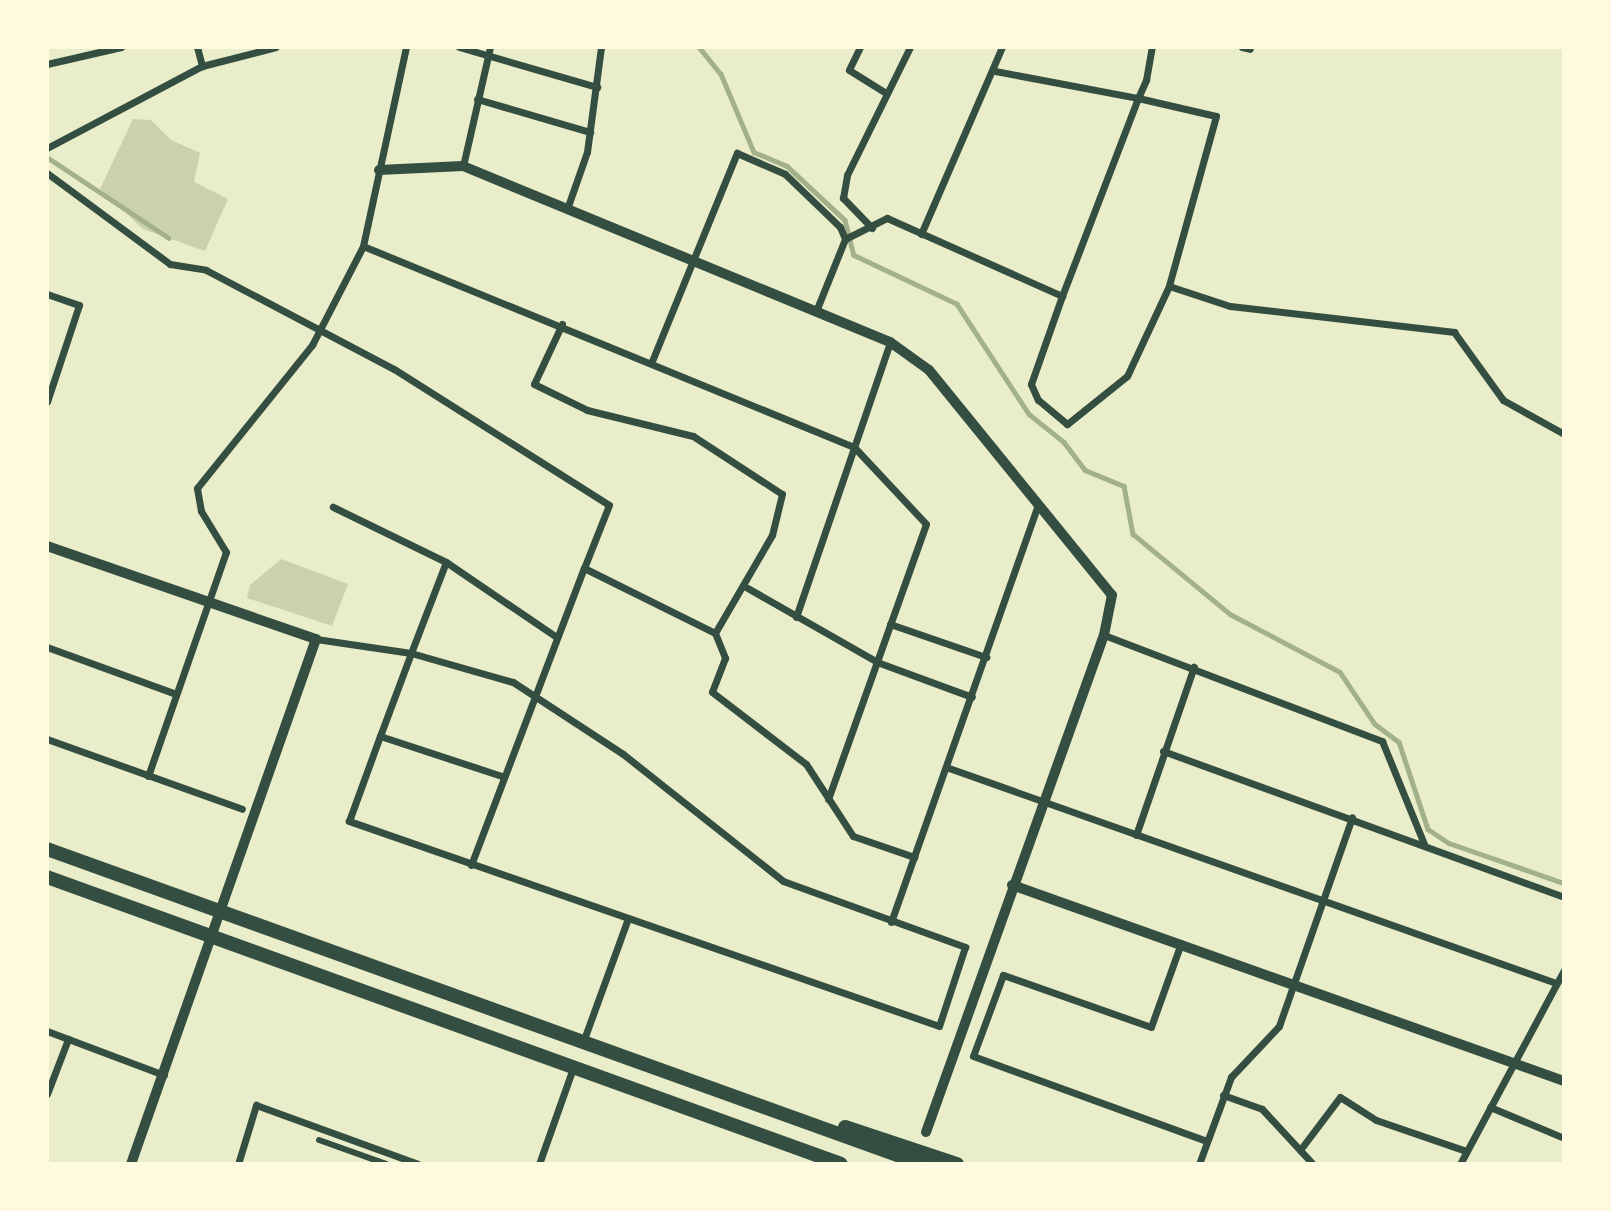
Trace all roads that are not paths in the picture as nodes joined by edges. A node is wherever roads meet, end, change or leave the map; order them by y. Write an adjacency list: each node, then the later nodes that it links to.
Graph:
1 (121, 47): 13 (street)
2 (197, 47): 14 (street)
3 (276, 47): 14 (street)
4 (406, 47): 23 (street)
5 (459, 47): 12 (street)
6 (490, 47): 12 (street)
7 (601, 47): 16 (street)
8 (860, 47): 17 (street)
9 (910, 47): 17 (street)
10 (1002, 47): 15 (street)
11 (1152, 47): 18 (street)
12 (487, 58): 16 (street); 19 (street)
13 (47, 64)
14 (202, 66): 21 (street)
15 (995, 71): 18 (street); 27 (street)
16 (597, 88): 20 (street)
17 (886, 93): 26 (street)
18 (1138, 98): 31 (street); 33 (street)
19 (477, 99): 20 (street); 22 (street)
20 (590, 132): 25 (street)
21 (47, 148)
22 (463, 166): 23 (street); 25 (street)
23 (379, 170): 29 (street)
24 (47, 173): 36 (street)
25 (566, 209): 30 (street)
26 (872, 228): 27 (street); 28 (street)
27 (921, 234): 33 (street)
28 (845, 239): 30 (street); 34 (street)
29 (363, 246): 35 (street); 36 (street)
30 (692, 261): 34 (street); 38 (street)
31 (1169, 286): 33 (street); 40 (street)
32 (47, 294): 39 (street)
33 (1062, 296)
34 (816, 311): 37 (street)
35 (562, 324): 38 (street); 47 (street)
36 (320, 329): 46 (street); 48 (street)
37 (890, 342): 41 (street); 42 (street)
38 (652, 361): 41 (street)
39 (47, 402)
40 (1564, 434)
41 (854, 447): 49 (street); 50 (street)
42 (1038, 505): 52 (street); 57 (street)
43 (333, 507): 45 (street)
44 (47, 546): 48 (street)
45 (446, 562): 53 (street); 56 (street)
46 (584, 568): 51 (street); 53 (street)
47 (744, 586): 49 (street); 51 (street)
48 (210, 603): 54 (street); 60 (street)
49 (796, 617): 58 (street)
50 (890, 624): 57 (street); 58 (street)
51 (715, 633): 69 (street)
52 (1104, 635): 59 (street); 70 (street)
53 (555, 636): 62 (street)
54 (316, 639): 56 (street); 82 (street)
55 (47, 647): 60 (street)
56 (411, 653): 62 (street); 63 (street)
57 (986, 657): 61 (street)
58 (877, 662): 61 (street); 69 (street)
59 (1194, 667): 65 (street); 74 (street)
60 (176, 694): 67 (street)
61 (972, 697): 66 (street)
62 (536, 698): 68 (street); 84 (street)
63 (380, 736): 68 (street); 77 (street)
64 (47, 738): 67 (street)
65 (1163, 751): 72 (street); 73 (street)
66 (946, 766): 70 (street); 76 (street)
67 (148, 776): 71 (street)
68 (502, 776): 77 (street)
69 (828, 799): 76 (street)
70 (1041, 801): 73 (street); 79 (street)
71 (242, 809)
72 (1352, 817): 74 (street); 81 (street)
73 (1136, 835): 81 (street)
74 (1424, 844): 80 (street)
75 (47, 849): 82 (highway)
76 (914, 857): 84 (street)
77 (471, 865): 83 (street)
78 (47, 877): 85 (highway)
79 (1012, 885): 86 (street); 101 (street)
80 (1564, 897)
81 (1322, 903): 88 (street); 89 (street)
82 (220, 911): 85 (street); 92 (highway)
83 (626, 921): 84 (street); 92 (street)
84 (891, 922)
85 (211, 933): 93 (highway); 95 (street)
86 (1182, 943): 89 (street); 104 (street)
87 (1564, 970): 88 (street)
88 (1556, 983): 94 (street)
89 (1293, 984): 94 (street); 98 (street)
90 (47, 1031): 91 (street)
91 (68, 1039): 95 (street); 97 (street)
92 (582, 1046): 100 (highway)
93 (574, 1064): 111 (street); 112 (highway)
94 (1513, 1064): 96 (street); 99 (street)
95 (164, 1075): 107 (street)
96 (1564, 1081)
97 (47, 1094)
98 (1223, 1096): 104 (street); 105 (street)
99 (1490, 1107): 102 (street); 106 (street)
100 (773, 1109): 113 (highway); 114 (highway)
101 (926, 1132)
102 (1564, 1138)
103 (319, 1140): 109 (street)
104 (1207, 1142): 115 (street)
105 (1300, 1150): 106 (street); 116 (street)
106 (1466, 1152): 117 (street)
107 (132, 1163)
108 (238, 1164): 110 (street)
109 (386, 1164)
110 (418, 1164)
111 (539, 1164)
112 (841, 1164)
113 (922, 1164)
114 (957, 1164)
115 (1199, 1164)
116 (1313, 1164)
117 (1460, 1164)

